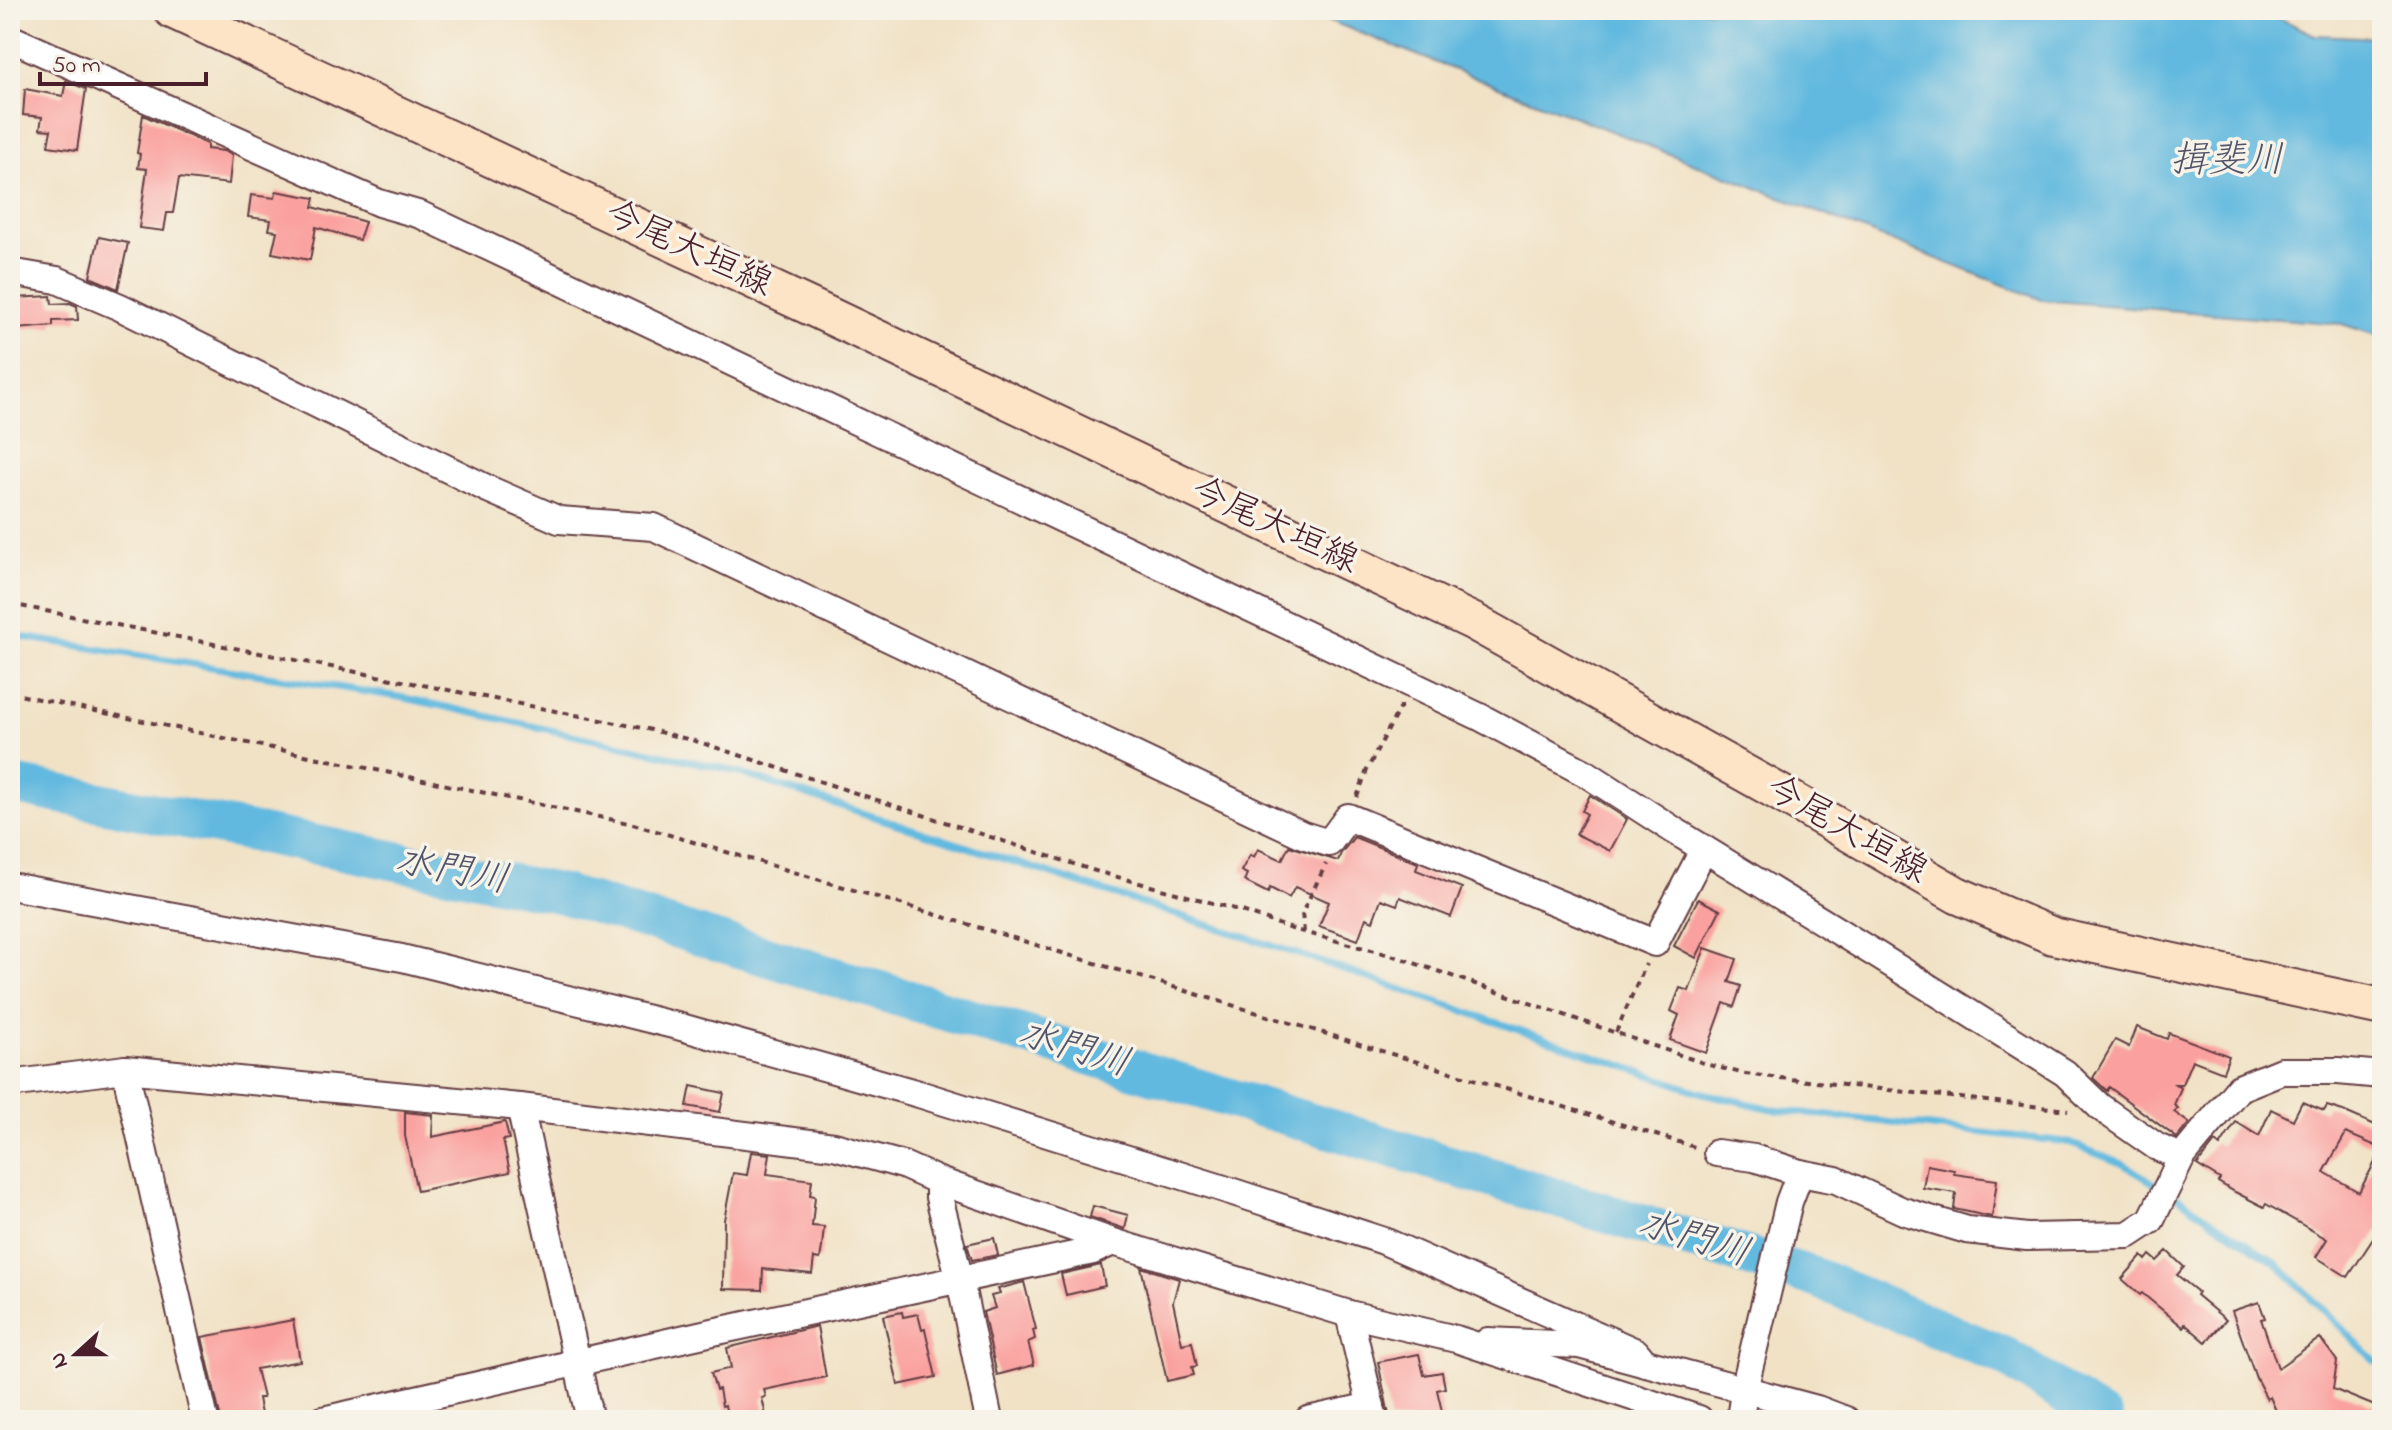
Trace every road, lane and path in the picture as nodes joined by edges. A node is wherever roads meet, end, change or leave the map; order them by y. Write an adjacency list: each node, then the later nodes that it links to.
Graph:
1 (172, 10): 13 (main road, 今尾大垣線)
2 (10, 38): 9 (street)
3 (10, 272): 8 (street)
4 (10, 604): 11 (path)
5 (10, 693): 20 (path)
6 (1413, 708): 7 (path)
7 (1348, 817): 8 (street); 12 (street)
8 (1329, 843): 11 (path)
9 (1704, 849): 12 (street); 19 (street)
10 (10, 886): 29 (street)
11 (1304, 932): 14 (path)
12 (1655, 943): 14 (path)
13 (2382, 1007)
14 (1616, 1032): 19 (path)
15 (125, 1069): 17 (street); 18 (street); 33 (street)
16 (2382, 1075): 21 (street)
17 (10, 1084)
18 (520, 1107): 23 (street); 28 (street)
19 (2100, 1107): 21 (street)
20 (1717, 1153): 22 (street)
21 (2180, 1163): 22 (street)
22 (1800, 1173): 30 (street)
23 (939, 1181): 24 (street); 25 (street)
24 (1113, 1242): 25 (street); 26 (street)
25 (960, 1280): 28 (street); 36 (street)
26 (1349, 1314): 27 (street); 31 (street)
27 (1456, 1339): 29 (street); 32 (street)
28 (577, 1362): 34 (street); 35 (street)
29 (1645, 1363): 30 (street)
30 (1747, 1380): 38 (street); 39 (street)
31 (1372, 1413): 37 (street)
32 (1699, 1419)
33 (205, 1420)
34 (323, 1420)
35 (590, 1420)
36 (989, 1420)
37 (1308, 1420)
38 (1740, 1420)
39 (1846, 1420)

